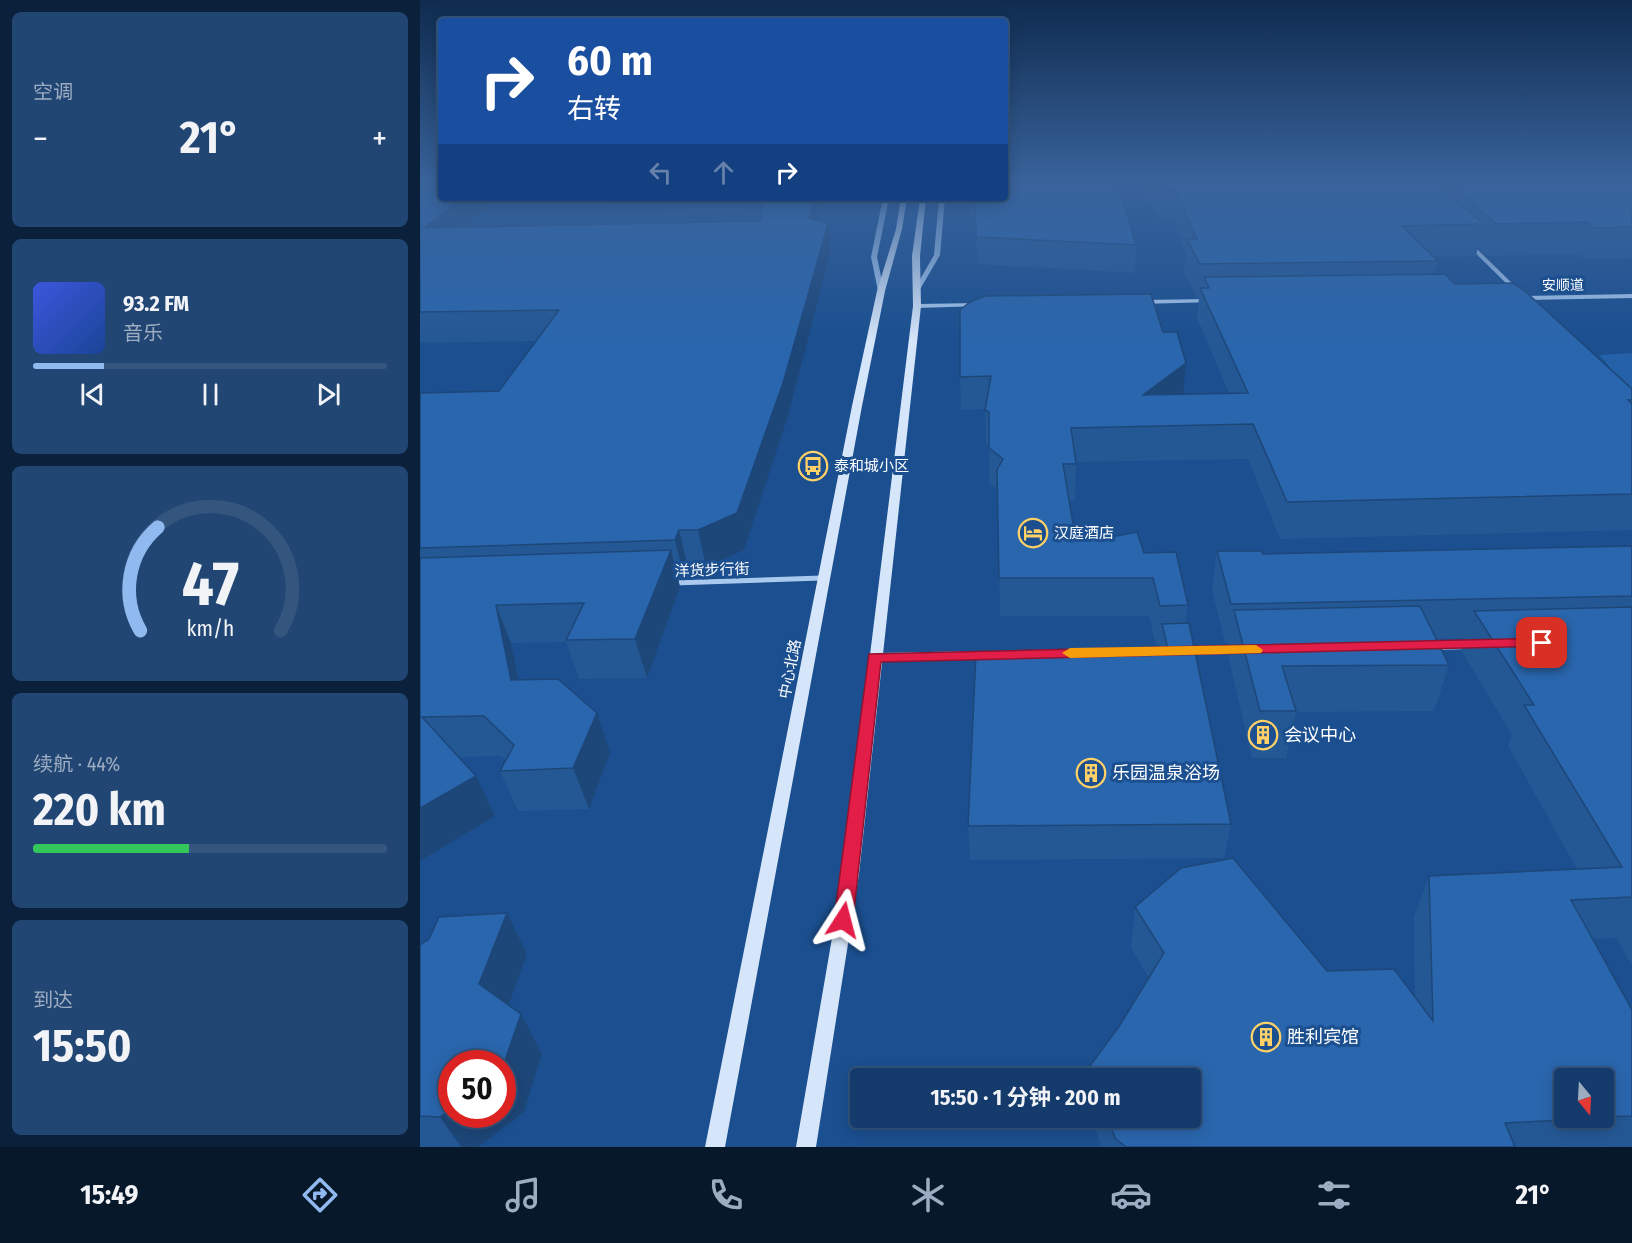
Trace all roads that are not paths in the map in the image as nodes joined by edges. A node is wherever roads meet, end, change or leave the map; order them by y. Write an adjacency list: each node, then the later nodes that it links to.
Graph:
1 (879, 235): 6 (street)
2 (897, 235): 6 (main road, 中心北路)
3 (919, 235): 7 (main road)
4 (939, 235): 7 (street)
5 (1465, 240): 10 (street)
6 (881, 291): 15 (main road, 中心北路)
7 (917, 291): 14 (main road)
8 (1632, 296): 10 (street, 安顺道)
9 (1507, 298): 10 (street, 安顺道)
10 (1524, 298)
11 (1223, 301): 12 (street)
12 (1129, 302)
13 (988, 305): 14 (street)
14 (918, 306): 22 (main road)
15 (824, 578): 16 (street, 洋货步行街); 23 (main road, 中心北路)
16 (669, 583)
17 (1477, 645): 18 (street)
18 (1429, 646)
19 (1245, 650): 20 (street)
20 (1018, 654)
21 (994, 655): 22 (street)
22 (874, 657): 24 (main road)
23 (715, 1147)
24 (806, 1147)

